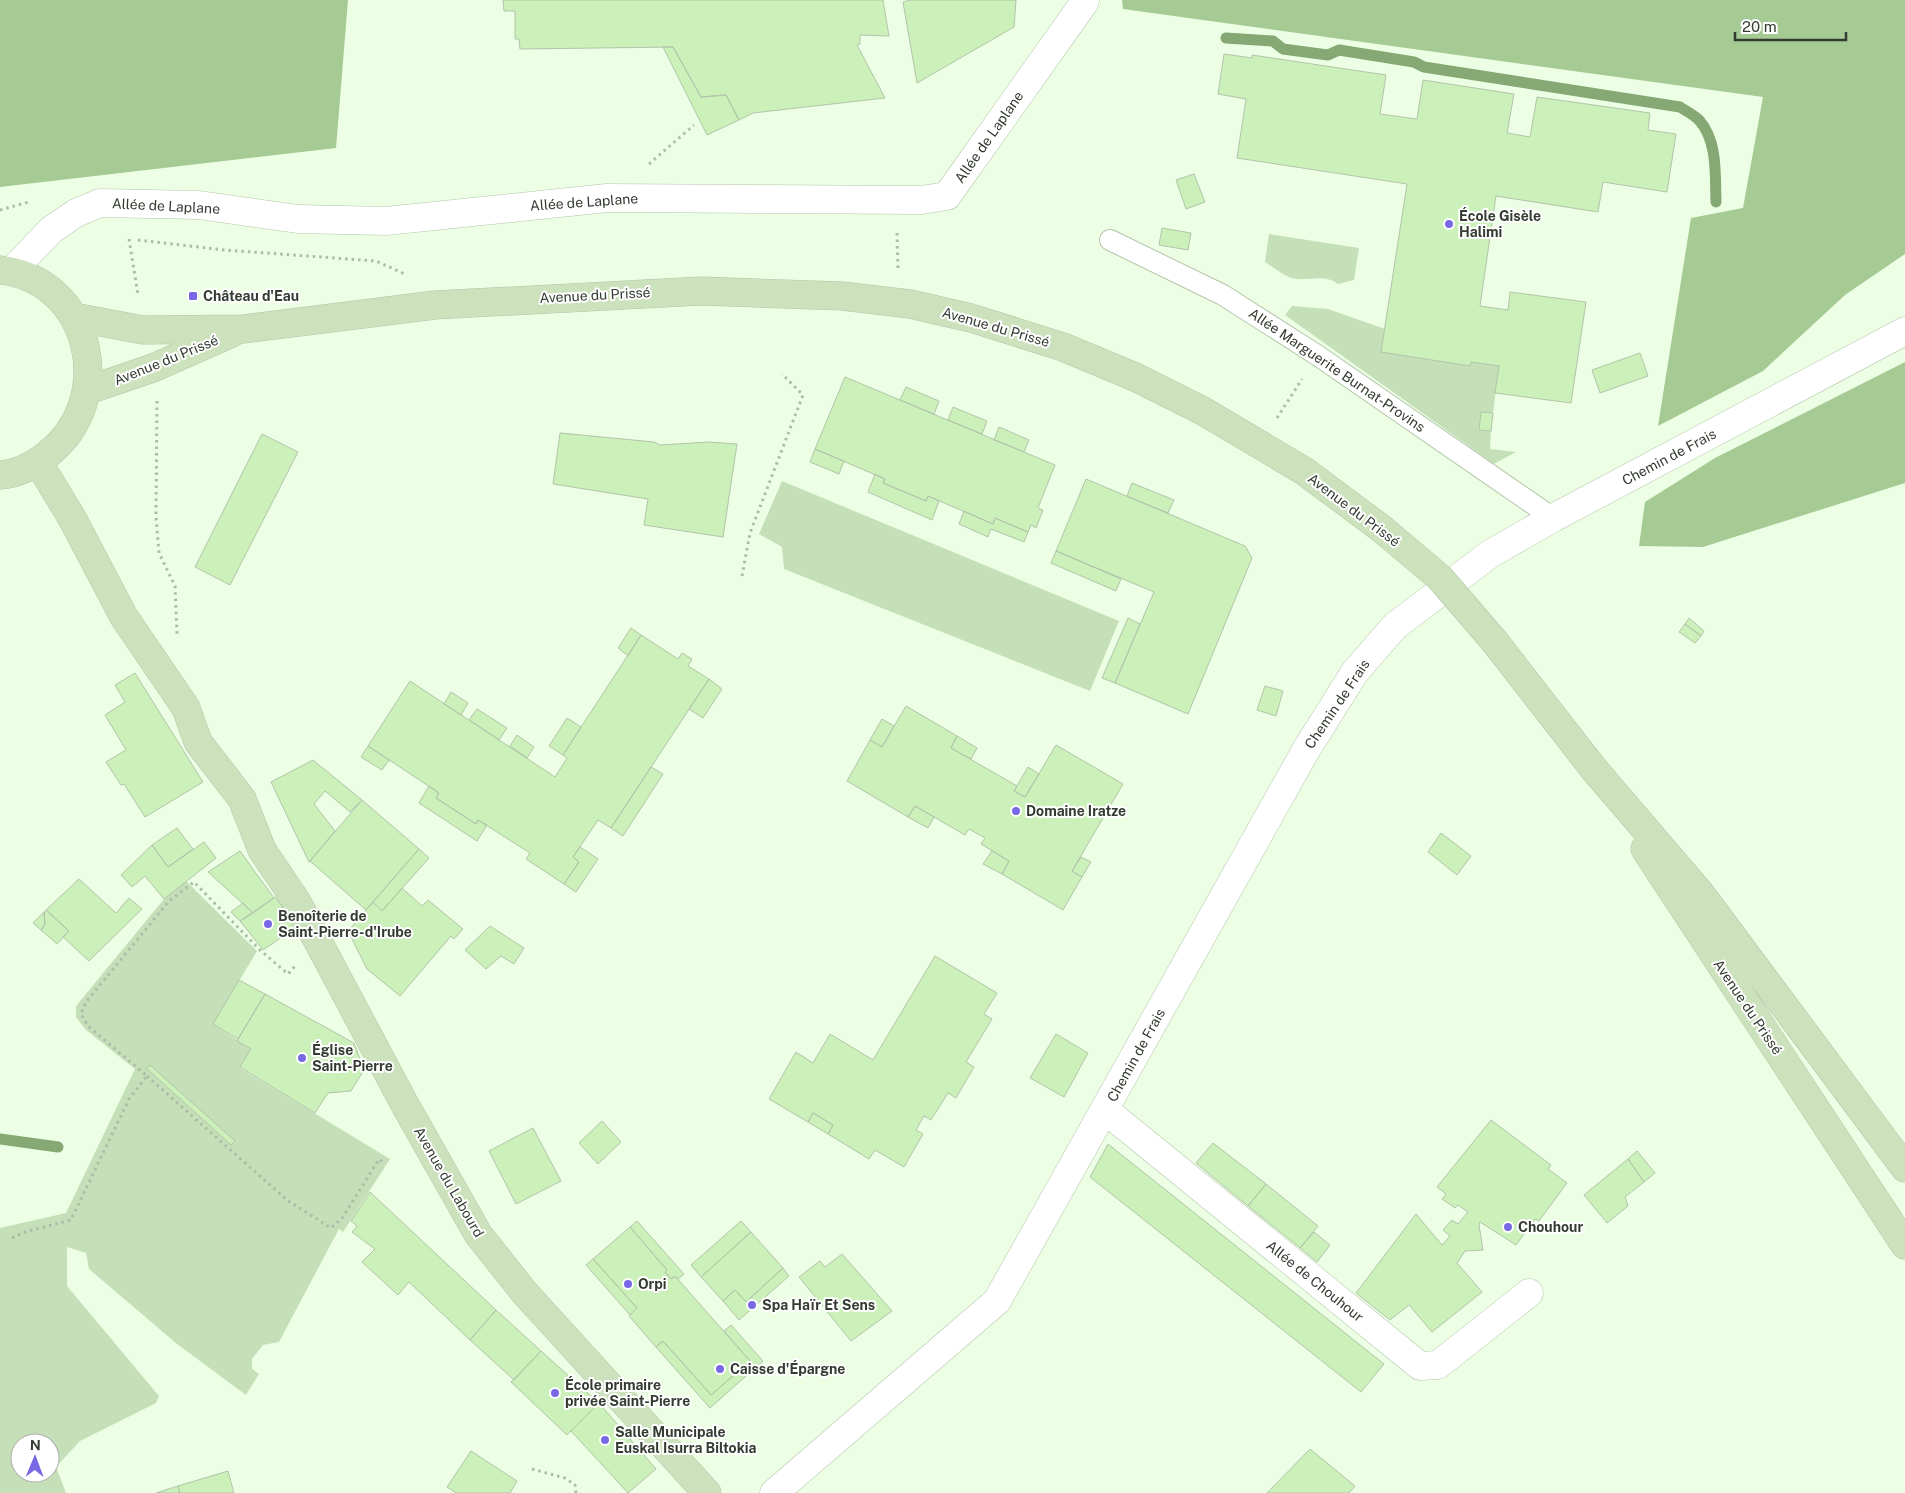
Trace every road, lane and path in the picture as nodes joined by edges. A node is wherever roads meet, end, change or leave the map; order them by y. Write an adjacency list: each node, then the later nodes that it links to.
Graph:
1 (1084, 2): 7 (street, Allée de Laplane)
2 (694, 125): 3 (path)
3 (644, 168)
4 (129, 239): 9 (path)
5 (1110, 240): 13 (lane, Allée Marguerite Burnat-Provins)
6 (896, 257): 8 (path)
7 (6, 271): 10 (main road)
8 (898, 272)
9 (138, 296)
10 (74, 317): 11 (main road, Avenue du Prissé); 15 (main road)
11 (243, 328): 15 (main road, Avenue du Prissé); 23 (main road, Avenue du Prissé, bridge)
12 (1905, 331): 20 (street, Chemin de Frais)
13 (1317, 355): 17 (path); 20 (lane, Allée Marguerite Burnat-Provins)
14 (782, 374): 21 (path)
15 (88, 390): 18 (main road)
16 (158, 396): 22 (path)
17 (1275, 422)
18 (38, 462): 19 (main road); 34 (main road, Avenue du Labourd)
19 (0, 475)
20 (1553, 518): 26 (street, Chemin de Frais)
21 (742, 576)
22 (178, 641)
23 (1593, 768): 28 (main road, Avenue du Prissé); 30 (main road, Avenue du Prissé)
24 (293, 969): 25 (path)
25 (147, 1076): 27 (path); 29 (path)
26 (1105, 1110): 31 (street, Allée de Chouhour); 35 (street, Chemin de Frais)
27 (385, 1164)
28 (1905, 1168)
29 (12, 1238)
30 (1905, 1245)
31 (1529, 1293)
32 (532, 1469): 33 (path)
33 (576, 1493)
34 (707, 1493)
35 (774, 1493)

